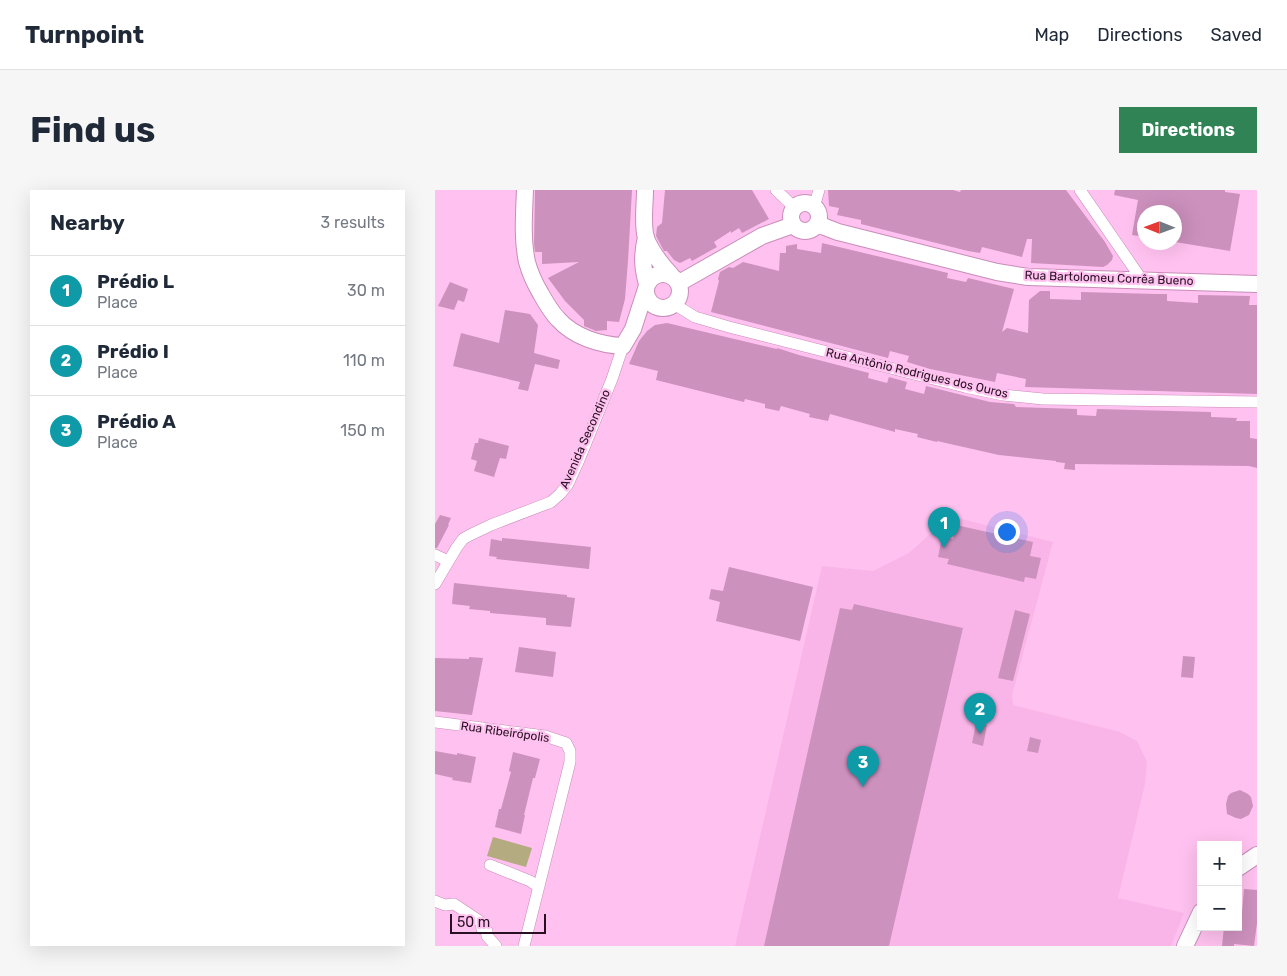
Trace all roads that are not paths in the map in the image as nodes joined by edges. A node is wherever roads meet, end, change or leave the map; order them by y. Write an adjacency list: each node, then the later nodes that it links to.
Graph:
1 (525, 190): 15 (street)
2 (645, 190): 8 (street)
3 (776, 190): 7 (street)
4 (819, 190): 6 (street)
5 (1081, 190): 10 (street)
6 (816, 215): 7 (street); 7 (street); 10 (street, Rua Bartolomeu Corrêa Bueno)
7 (794, 216): 9 (street)
8 (646, 237): 9 (street); 12 (street)
9 (675, 279): 12 (street); 13 (street)
10 (1142, 280): 11 (street, Rua Bartolomeu Corrêa Bueno)
11 (1257, 284)
12 (647, 286): 13 (street); 14 (street)
13 (669, 306): 14 (street); 16 (street, Rua Antônio Rodrigues dos Ouros)
14 (633, 329): 15 (street)
15 (623, 346): 18 (street, Avenida Secondino)
16 (1257, 402)
17 (435, 555): 18 (street)
18 (448, 561): 19 (street, Avenida Secondino)
19 (435, 584)
20 (435, 722): 24 (street, Rua Ribeirópolis)
21 (1257, 855): 23 (street)
22 (490, 865): 24 (street)
23 (1242, 866)
24 (539, 887): 29 (street)
25 (435, 900): 28 (street)
26 (1197, 920): 30 (street)
27 (1203, 931): 31 (street)
28 (496, 946)
29 (524, 946)
30 (1185, 946)
31 (1197, 946)

